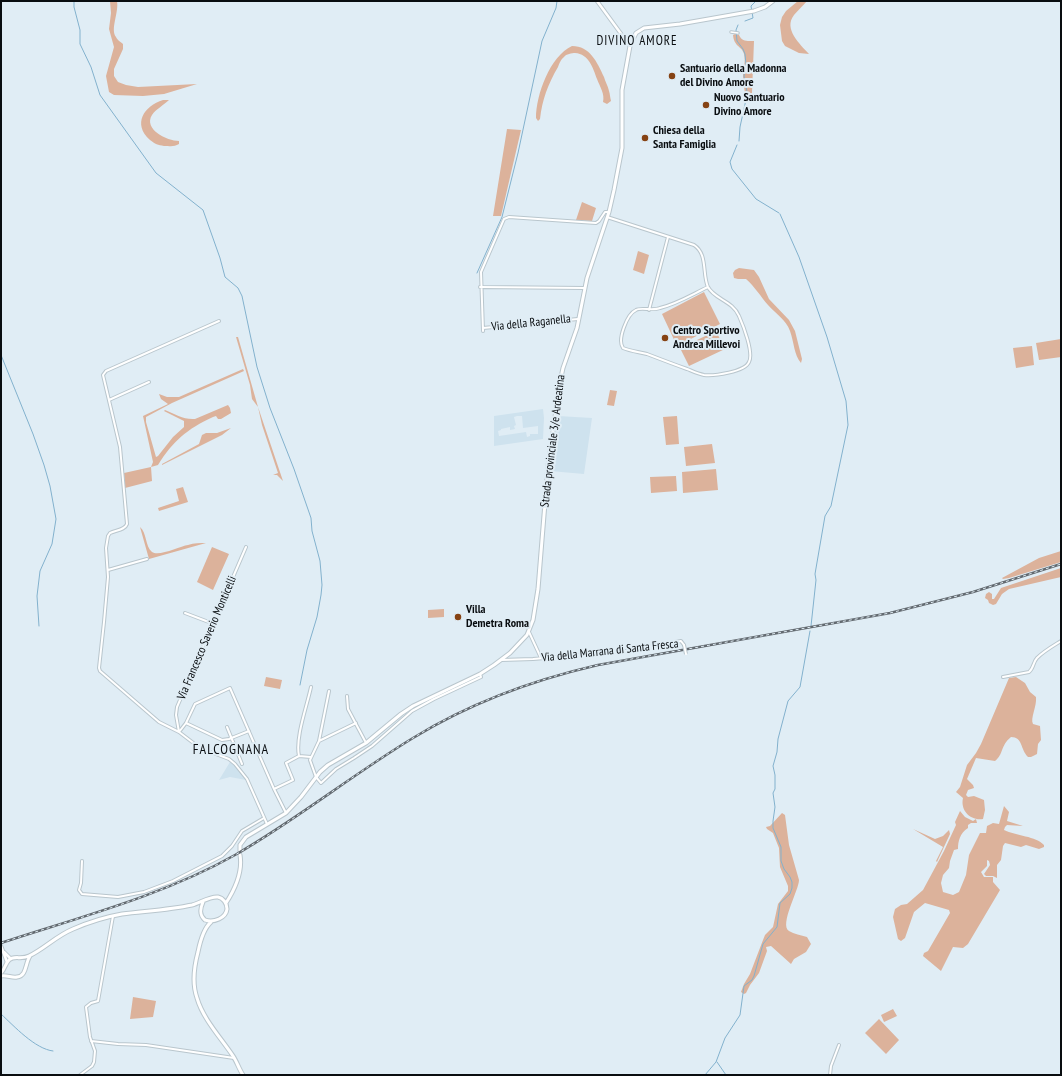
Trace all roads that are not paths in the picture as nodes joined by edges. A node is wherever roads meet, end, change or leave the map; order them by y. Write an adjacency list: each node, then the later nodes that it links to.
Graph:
1 (597, 1): 5 (street)
2 (773, 1): 5 (main road, Strada provinciale 3/e Ardeatina)
3 (731, 32): 4 (street)
4 (738, 32)
5 (630, 46): 6 (main road, Strada provinciale 3/e Ardeatina)
6 (609, 212): 7 (main road, Strada provinciale 3/e Ardeatina); 9 (street)
7 (607, 217): 8 (street); 11 (main road, Strada provinciale 3/e Ardeatina)
8 (668, 237): 10 (street); 12 (street)
9 (480, 287): 11 (street); 13 (street, Via della Raganella)
10 (708, 287): 12 (street); 12 (street)
11 (586, 288): 13 (main road, Strada provinciale 3/e Ardeatina)
12 (649, 310)
13 (580, 319): 22 (main road, Strada provinciale 3/e Ardeatina)
14 (219, 321): 16 (street)
15 (149, 382): 16 (street)
16 (109, 400): 19 (street)
17 (246, 546): 21 (street, Via Francesco Saverio Monticelli)
18 (147, 559): 19 (street)
19 (108, 570): 36 (street)
20 (185, 613): 21 (street)
21 (214, 624): 36 (street, Via Francesco Saverio Monticelli)
22 (529, 632): 25 (street); 26 (main road, Strada provinciale 3/e Ardeatina)
23 (1061, 641): 28 (street)
24 (686, 654): 25 (street, Via della Marrana di Santa Fresca, bridge)
25 (541, 658): 26 (street, Via della Marrana di Santa Fresca)
26 (501, 660): 27 (main road, Strada provinciale 3/e Ardeatina)
27 (480, 674): 43 (main road, Strada provinciale 3/e Ardeatina); 43 (street)
28 (1003, 677)
29 (311, 687): 40 (street)
30 (329, 691): 38 (street)
31 (347, 696): 33 (street)
32 (186, 723): 35 (street); 36 (street); 37 (street)
33 (356, 723): 38 (street); 39 (street)
34 (227, 727): 37 (street)
35 (249, 731): 37 (street); 44 (street)
36 (179, 732): 46 (street)
37 (231, 738): 42 (street)
38 (319, 741): 41 (street)
39 (365, 741)
40 (299, 756): 41 (street); 44 (street)
41 (311, 758): 43 (street)
42 (242, 764)
43 (316, 777): 45 (main road, Strada provinciale 3/e Ardeatina)
44 (274, 789): 45 (street)
45 (286, 813): 47 (main road, Strada provinciale 3/e Ardeatina)
46 (264, 818): 47 (street); 48 (street)
47 (267, 825): 49 (main road, Strada provinciale 3/e Ardeatina)
48 (82, 861)
49 (230, 895): 50 (main road); 52 (main road, Strada provinciale 3/e Ardeatina)
50 (222, 899): 51 (main road); 52 (main road)
51 (203, 902): 53 (main road); 54 (main road)
52 (226, 903): 57 (main road, Strada provinciale 3/e Ardeatina)
53 (192, 905): 54 (main road); 55 (main road)
54 (200, 909): 56 (main road)
55 (113, 916): 61 (main road); 69 (street)
56 (204, 919): 57 (main road); 58 (main road)
57 (211, 921): 58 (main road)
58 (205, 929): 71 (main road)
59 (1, 946): 60 (street)
60 (3, 952): 62 (street); 64 (street)
61 (32, 955): 63 (main road); 65 (main road)
62 (11, 959): 63 (main road); 64 (main road)
63 (20, 959): 65 (main road)
64 (7, 962): 66 (main road)
65 (26, 967): 68 (main road)
66 (6, 968): 67 (main road); 68 (main road)
67 (1, 974): 68 (main road)
68 (9, 975)
69 (91, 1041): 71 (street); 72 (street)
70 (839, 1044): 74 (street)
71 (234, 1058): 73 (main road)
72 (80, 1075)
73 (243, 1075)
74 (830, 1075)

